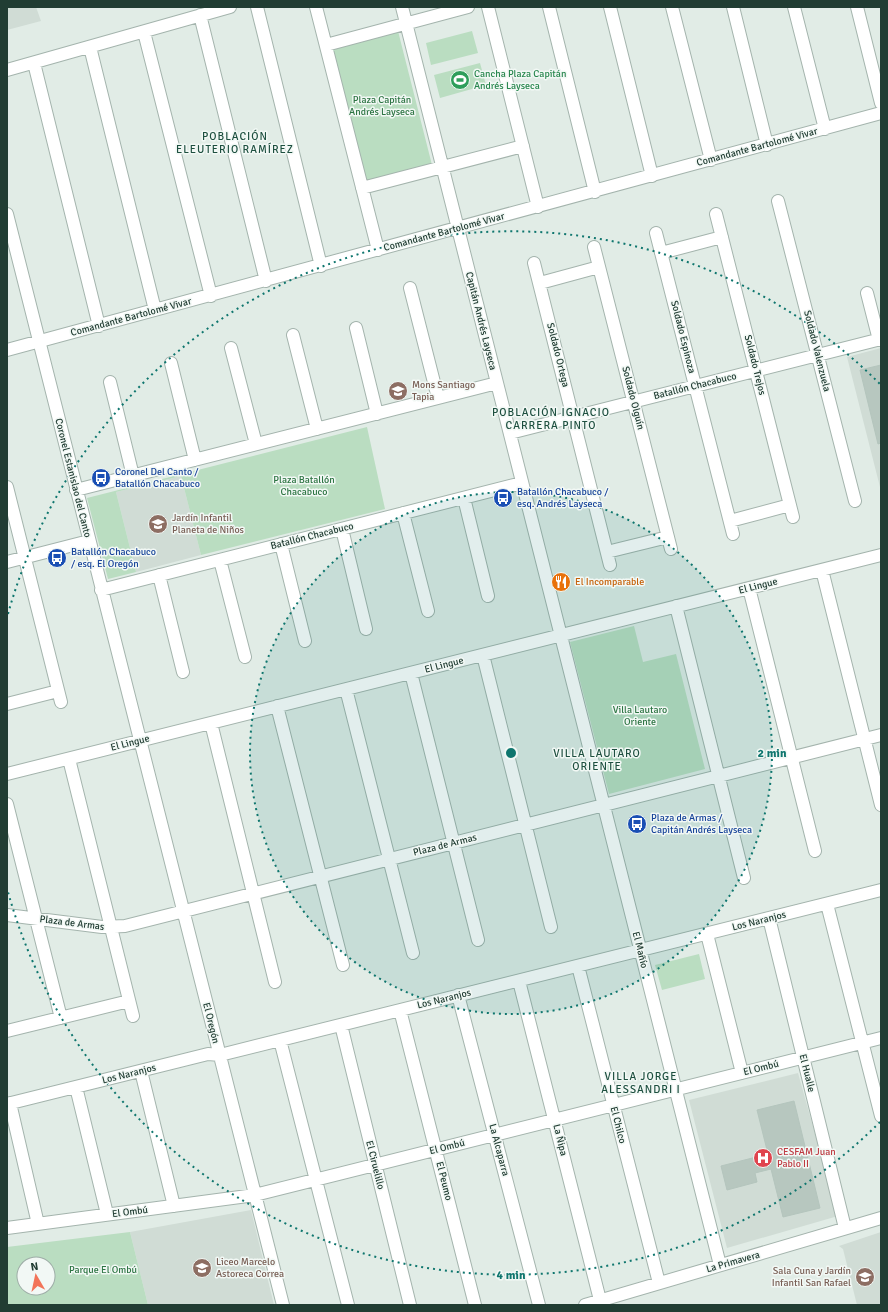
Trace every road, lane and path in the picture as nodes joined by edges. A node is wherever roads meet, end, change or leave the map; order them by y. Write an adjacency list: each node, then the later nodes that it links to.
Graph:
1 (230, 7): 13 (street)
2 (257, 7): 41 (street)
3 (316, 7): 16 (street)
4 (402, 7): 14 (street, Capitán Andrés Layseca)
5 (468, 7): 14 (street)
6 (488, 7): 24 (street)
7 (549, 7): 29 (street)
8 (610, 7): 27 (street)
9 (672, 7): 25 (street)
10 (733, 7): 23 (street)
11 (794, 7): 22 (street)
12 (857, 7): 20 (street)
13 (200, 15): 15 (street); 43 (street)
14 (406, 24): 16 (street); 26 (street, Capitán Andrés Layseca)
15 (144, 32): 17 (street); 47 (street)
16 (326, 45): 28 (street)
17 (90, 47): 18 (street); 48 (street)
18 (34, 63): 19 (street); 49 (street)
19 (7, 70)
20 (881, 103)
21 (881, 113): 22 (street, Comandante Bartolomé Vivar)
22 (824, 129): 23 (street, Comandante Bartolomé Vivar)
23 (767, 145): 25 (street, Comandante Bartolomé Vivar)
24 (523, 146): 26 (street); 31 (street)
25 (711, 160): 27 (street, Comandante Bartolomé Vivar)
26 (442, 167): 28 (street); 34 (street, Capitán Andrés Layseca)
27 (652, 176): 29 (street, Comandante Bartolomé Vivar)
28 (362, 188): 38 (street)
29 (595, 192): 31 (street, Comandante Bartolomé Vivar)
30 (778, 200): 56 (street, Soldado Valenzuela)
31 (538, 207): 34 (street, Comandante Bartolomé Vivar)
32 (7, 214): 53 (street, Coronel Estanislao del Canto)
33 (716, 214): 36 (street, Soldado Trejos)
34 (458, 229): 38 (street, Comandante Bartolomé Vivar); 60 (street, Capitán Andrés Layseca)
35 (656, 233): 39 (street, Soldado Espinoza)
36 (722, 237): 39 (street); 58 (street, Soldado Trejos)
37 (594, 247): 42 (street, Soldado Olguín)
38 (378, 250): 41 (street, Comandante Bartolomé Vivar)
39 (661, 253): 61 (street, Soldado Espinoza)
40 (534, 263): 44 (street, Soldado Ortega)
41 (321, 266): 43 (street, Comandante Bartolomé Vivar)
42 (599, 268): 44 (street); 63 (street, Soldado Olguín)
43 (266, 281): 47 (street, Comandante Bartolomé Vivar)
44 (540, 283): 65 (street, Soldado Ortega)
45 (410, 288): 62 (street)
46 (867, 293): 52 (street)
47 (211, 296): 48 (street, Comandante Bartolomé Vivar)
48 (155, 310): 49 (street, Comandante Bartolomé Vivar)
49 (99, 326): 53 (street, Comandante Bartolomé Vivar)
50 (356, 328): 64 (street)
51 (293, 335): 66 (street)
52 (880, 339): 56 (street, Batallón Chacabuco)
53 (39, 342): 55 (street, Comandante Bartolomé Vivar); 73 (street, Coronel Estanislao del Canto)
54 (231, 348): 68 (street)
55 (7, 350)
56 (818, 355): 58 (street, Batallón Chacabuco); 75 (street, Soldado Valenzuela)
57 (171, 363): 69 (street)
58 (756, 371): 61 (street, Batallón Chacabuco); 76 (street, Soldado Trejos)
59 (110, 382): 70 (street)
60 (497, 383): 62 (street); 67 (street, Capitán Andrés Layseca)
61 (695, 386): 63 (street, Batallón Chacabuco); 79 (street, Soldado Espinoza)
62 (438, 398): 64 (street)
63 (634, 402): 65 (street, Batallón Chacabuco); 82 (street, Soldado Olguín)
64 (377, 414): 66 (street)
65 (573, 417): 67 (street, Batallón Chacabuco); 86 (street, Soldado Ortega)
66 (317, 429): 68 (street)
67 (510, 433): 71 (street, Capitán Andrés Layseca)
68 (256, 444): 69 (street)
69 (195, 460): 70 (street)
70 (133, 476): 73 (street)
71 (522, 483): 74 (street, Batallón Chacabuco); 100 (street, Capitán Andrés Layseca)
72 (7, 487): 88 (street)
73 (76, 490): 83 (street, Coronel Estanislao del Canto)
74 (464, 498): 77 (street, Batallón Chacabuco); 96 (street)
75 (855, 501)
76 (790, 505): 78 (street, Soldado Trejos); 79 (street)
77 (403, 513): 80 (street, Batallón Chacabuco); 98 (street)
78 (793, 517)
79 (730, 521): 81 (street, Soldado Espinoza)
80 (342, 529): 84 (street, Batallón Chacabuco); 99 (street)
81 (733, 534)
82 (668, 537): 85 (street, Soldado Olguín); 86 (street)
83 (89, 541): 88 (street); 95 (street, Coronel Estanislao del Canto)
84 (281, 544): 89 (street, Batallón Chacabuco); 101 (street)
85 (671, 549)
86 (607, 552): 91 (street, Soldado Ortega)
87 (881, 555): 92 (street, El Lingue)
88 (25, 557): 90 (street); 107 (street)
89 (220, 560): 93 (street, Batallón Chacabuco); 103 (street)
90 (7, 562)
91 (610, 565)
92 (822, 570): 94 (street, El Lingue); 111 (street)
93 (159, 575): 95 (street, Batallón Chacabuco); 104 (street)
94 (749, 588): 97 (street, El Lingue); 113 (street)
95 (102, 590): 112 (street, Coronel Estanislao del Canto)
96 (488, 596)
97 (676, 606): 100 (street, El Lingue); 116 (street)
98 (428, 611)
99 (366, 629)
100 (561, 635): 102 (street, El Lingue); 118 (street, El Mañío)
101 (305, 641)
102 (483, 655): 105 (street, El Lingue); 120 (street)
103 (245, 657)
104 (183, 672)
105 (411, 673): 106 (street, El Lingue); 121 (street)
106 (346, 689): 108 (street, El Lingue); 123 (street)
107 (7, 704)
108 (278, 706): 109 (street, El Lingue); 124 (street)
109 (211, 723): 112 (street, El Lingue); 127 (street)
110 (881, 735): 111 (street, Plaza de Armas)
111 (864, 739): 113 (street, Plaza de Armas); 119 (street)
112 (140, 741): 114 (street, El Lingue); 129 (street, El Oregón)
113 (792, 757): 116 (street, Plaza de Armas); 122 (street)
114 (69, 759): 115 (street, El Lingue); 133 (street)
115 (7, 774)
116 (719, 776): 118 (street, Plaza de Armas); 125 (street)
117 (7, 804): 131 (street)
118 (604, 805): 120 (street, Plaza de Armas); 137 (street, El Mañío)
119 (881, 805)
120 (526, 825): 121 (street, Plaza de Armas); 134 (street)
121 (454, 843): 123 (street, Plaza de Armas); 136 (street)
122 (815, 851)
123 (389, 859): 124 (street, Plaza de Armas); 138 (street)
124 (321, 877): 127 (street, Plaza de Armas); 139 (street)
125 (744, 878)
126 (881, 890): 128 (street, Los Naranjos)
127 (253, 894): 129 (street, Plaza de Armas); 142 (street)
128 (827, 904): 132 (street, Los Naranjos); 152 (street)
129 (183, 912): 133 (street, Plaza de Armas); 153 (street, El Oregón)
130 (7, 915): 131 (street, Plaza de Armas)
131 (36, 918): 133 (street, Plaza de Armas); 147 (street)
132 (769, 918): 135 (street, Los Naranjos); 154 (street, El Hualle)
133 (111, 928): 144 (street)
134 (551, 928)
135 (707, 934): 137 (street, Los Naranjos); 156 (street)
136 (478, 940)
137 (640, 950): 140 (street, Los Naranjos); 158 (street, El Mañío)
138 (413, 953)
139 (343, 965)
140 (578, 966): 141 (street, Los Naranjos); 160 (street, El Chilco)
141 (519, 980): 143 (street, Los Naranjos); 162 (street, La Ñipa)
142 (275, 982)
143 (458, 996): 145 (street, Los Naranjos); 163 (street, La Alcaparra)
144 (129, 1001): 146 (street); 147 (street)
145 (400, 1010): 148 (street, Los Naranjos); 164 (street, El Peumo)
146 (133, 1016)
147 (61, 1018): 149 (street)
148 (341, 1025): 151 (street, Los Naranjos); 165 (street, El Ciruelillo)
149 (7, 1031)
150 (881, 1038): 152 (street, El Ombú)
151 (280, 1040): 153 (street, Los Naranjos); 166 (street)
152 (862, 1043): 154 (street, El Ombú); 161 (street)
153 (220, 1055): 155 (street, Los Naranjos); 167 (street, El Oregón)
154 (803, 1058): 156 (street, El Ombú); 173 (street, El Hualle)
155 (141, 1071): 157 (street, Los Naranjos); 168 (street)
156 (742, 1073): 158 (street, El Ombú)
157 (76, 1087): 159 (street, Los Naranjos); 169 (street)
158 (676, 1089): 160 (street, El Ombú); 174 (street, El Mañío)
159 (8, 1104): 171 (street)
160 (614, 1105): 162 (street, El Ombú); 175 (street, El Chilco)
161 (881, 1116)
162 (555, 1120): 163 (street, El Ombú); 176 (street, La Ñipa)
163 (495, 1135): 164 (street, El Ombú); 181 (street, La Alcaparra)
164 (436, 1150): 165 (street, El Ombú); 180 (street, El Peumo)
165 (375, 1165): 166 (street, El Ombú); 179 (street, El Ciruelillo)
166 (316, 1180): 167 (street, El Ombú); 178 (street)
167 (255, 1195): 168 (street, El Ombú); 177 (street, El Oregón)
168 (174, 1206): 169 (street, El Ombú)
169 (107, 1214): 171 (street, El Ombú)
170 (881, 1218): 173 (street, La Primavera)
171 (38, 1224): 172 (street, El Ombú)
172 (7, 1228)
173 (845, 1228): 174 (street, La Primavera)
174 (720, 1265): 175 (street, La Primavera)
175 (659, 1283): 176 (street, La Primavera)
176 (600, 1300): 182 (street, La Primavera)
177 (283, 1305)
178 (348, 1305)
179 (410, 1305)
180 (475, 1305)
181 (539, 1305)
182 (585, 1305)

